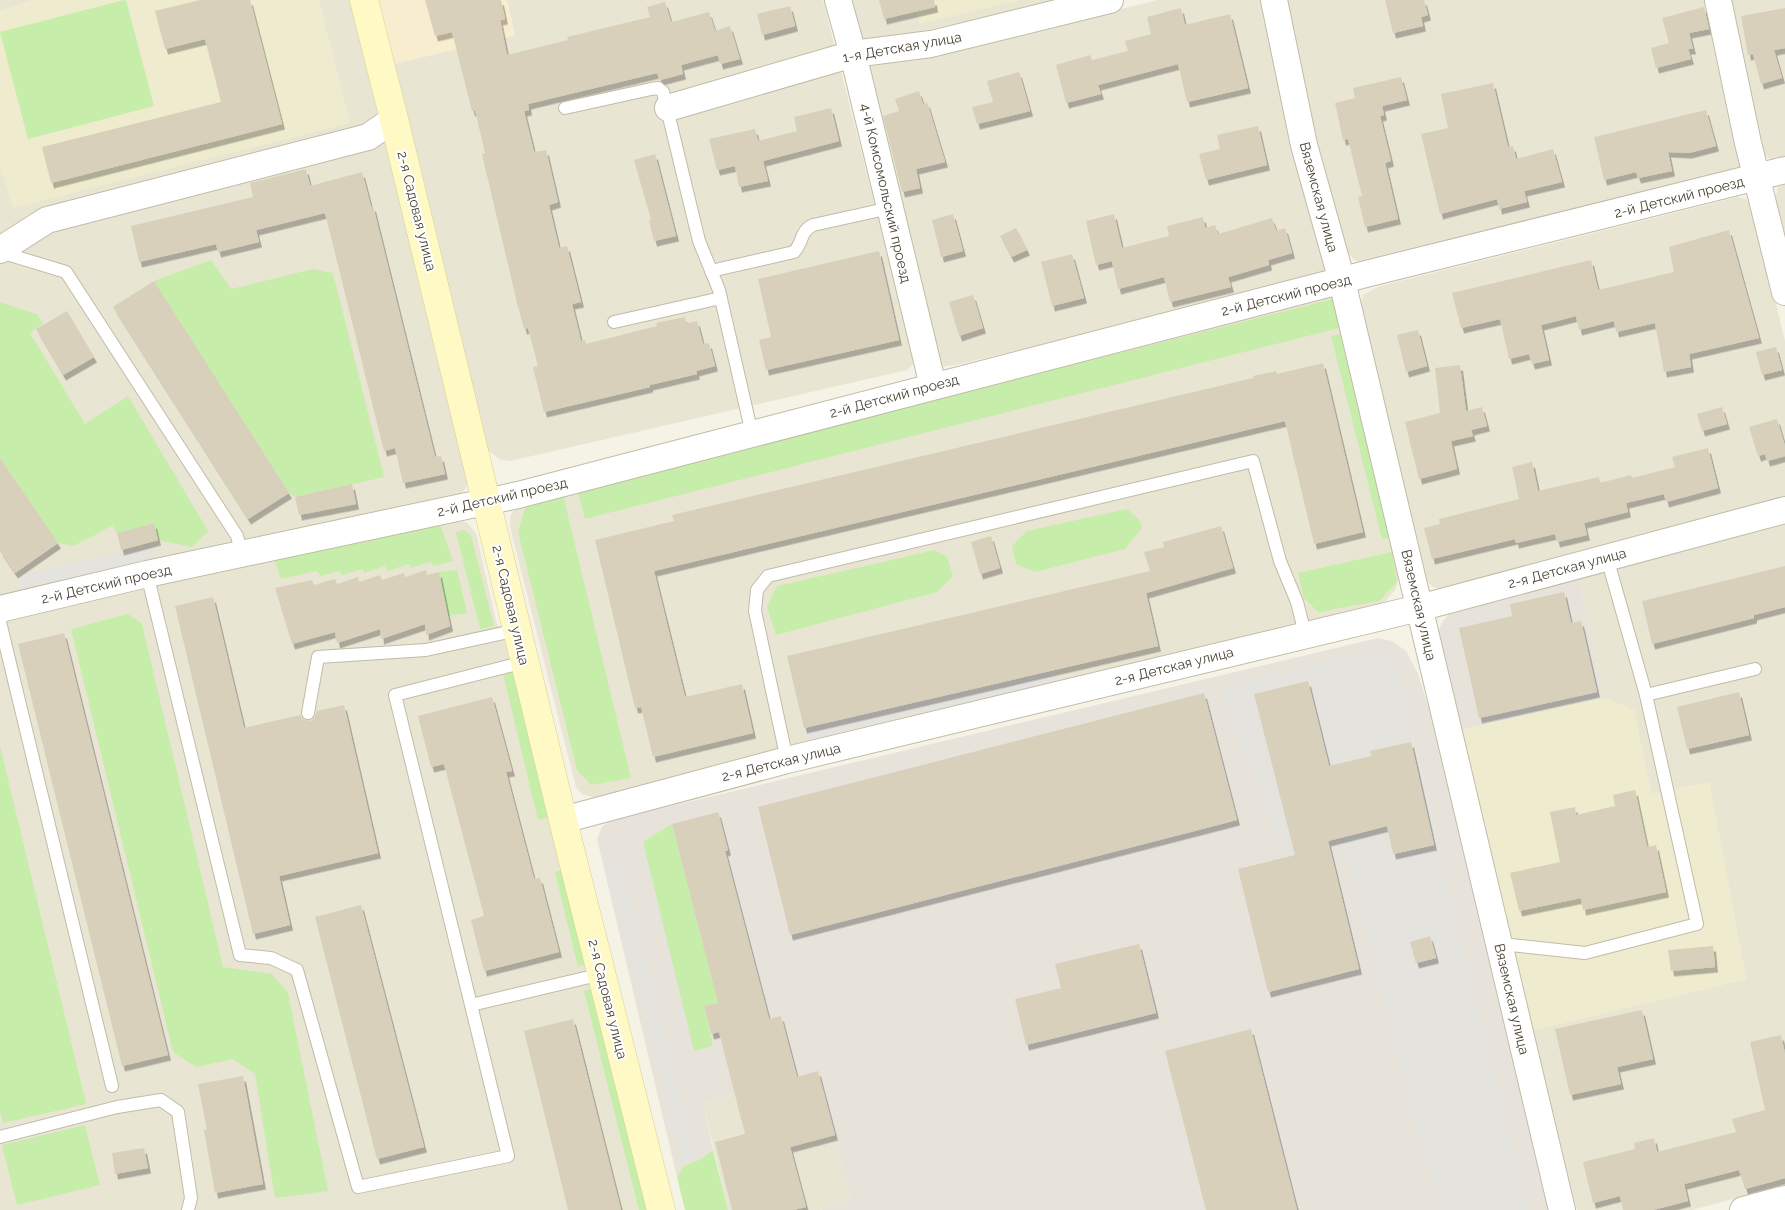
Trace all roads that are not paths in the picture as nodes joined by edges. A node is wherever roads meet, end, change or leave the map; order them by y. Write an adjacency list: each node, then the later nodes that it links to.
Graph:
1 (364, 0): 9 (street, 2-я Садовая улица)
2 (838, 0): 6 (street, 4-й Комсомольский проезд)
3 (1110, 0): 6 (street, 1-я Детская улица)
4 (1274, 0): 15 (street, Вяземская улица)
5 (1718, 0): 11 (street)
6 (853, 54): 8 (street, 1-я Детская улица); 12 (street, 4-й Комсомольский проезд)
7 (565, 108): 8 (lane)
8 (668, 108): 14 (lane)
9 (394, 118): 13 (street); 21 (street, 2-я Садовая улица)
10 (1785, 170): 11 (street, 2-й Детский проезд)
11 (1756, 178): 15 (street, 2-й Детский проезд); 16 (street)
12 (890, 208): 14 (lane); 19 (street, 4-й Комсомольский проезд)
13 (0, 251): 23 (lane)
14 (711, 271): 17 (lane)
15 (1342, 281): 19 (street, 2-й Детский проезд); 26 (street, Вяземская улица)
16 (1785, 292)
17 (721, 298): 18 (lane); 20 (lane)
18 (614, 322)
19 (933, 386): 20 (street, 2-й Детский проезд)
20 (752, 434): 21 (street, 2-й Детский проезд)
21 (487, 502): 23 (street, 2-й Детский проезд); 29 (street, 2-я Садовая улица)
22 (1785, 510): 24 (street, 2-я Детская улица)
23 (242, 554): 25 (street, 2-й Детский проезд)
24 (1606, 558): 26 (street, 2-я Детская улица); 33 (lane)
25 (146, 574): 27 (street, 2-й Детский проезд); 39 (lane)
26 (1419, 608): 30 (street, 2-я Детская улица); 37 (street, Вяземская улица)
27 (0, 609)
28 (0, 622): 40 (lane)
29 (517, 630): 31 (street, 2-я Садовая улица); 34 (lane)
30 (1305, 634): 35 (street, 2-я Детская улица); 35 (lane)
31 (525, 662): 36 (street, 2-я Садовая улица); 39 (lane)
32 (1755, 669): 33 (lane)
33 (1646, 695): 37 (lane)
34 (308, 713)
35 (787, 760): 36 (street, 2-я Детская улица)
36 (563, 820): 38 (street, 2-я Садовая улица)
37 (1499, 948): 45 (street, Вяземская улица)
38 (602, 974): 39 (lane); 44 (street, 2-я Садовая улица)
39 (471, 1005)
40 (112, 1086)
41 (0, 1137): 43 (lane)
42 (1785, 1199): 46 (street)
43 (188, 1210)
44 (661, 1210)
45 (1562, 1210)
46 (1743, 1210)

